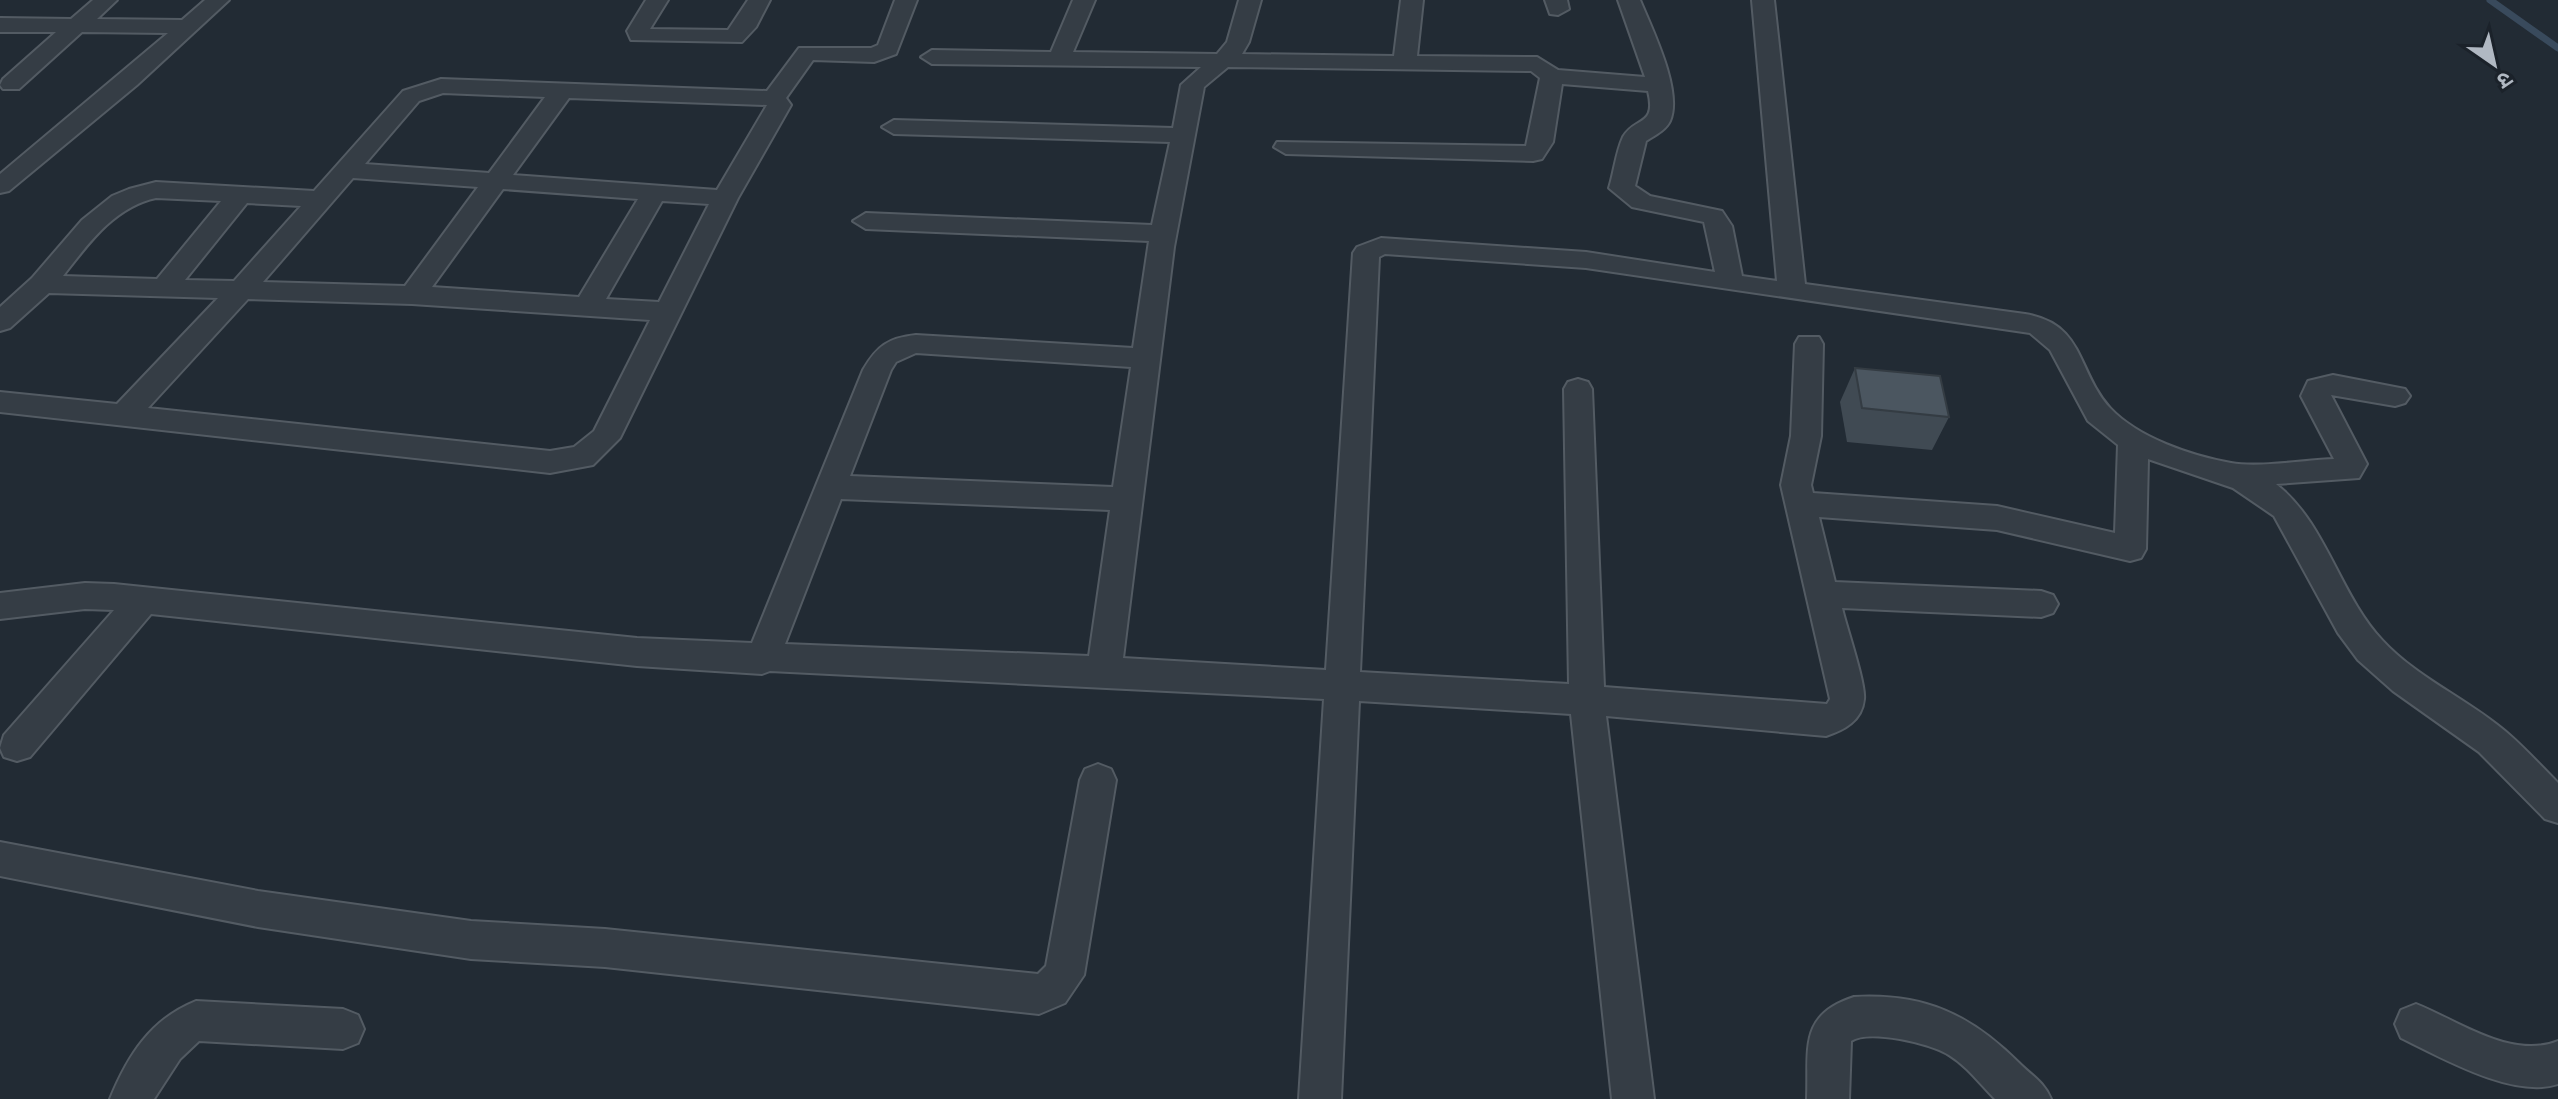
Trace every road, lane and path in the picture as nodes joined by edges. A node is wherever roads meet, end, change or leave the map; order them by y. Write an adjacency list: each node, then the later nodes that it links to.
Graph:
1 (25, 0): 12 (street)
2 (106, 0): 13 (street)
3 (218, 0): 14 (street)
4 (657, 0): 5 (street)
5 (759, 0)
6 (906, 0): 23 (street)
7 (1084, 0): 16 (street)
8 (1250, 0): 17 (street)
9 (1412, 0): 18 (street)
10 (1629, 0): 21 (street)
11 (1763, 0): 40 (street)
12 (0, 23): 13 (street)
13 (81, 25): 14 (street); 19 (street)
14 (187, 27): 28 (street)
15 (932, 57): 16 (street)
16 (1059, 59): 17 (street)
17 (1219, 62): 18 (street); 25 (street)
18 (1405, 62): 20 (street)
19 (13, 74)
20 (1552, 76): 21 (street); 26 (street)
21 (1658, 85): 36 (street)
22 (562, 91): 23 (street); 27 (street); 29 (street)
23 (774, 98): 32 (street)
24 (894, 127): 25 (street)
25 (1183, 135): 35 (street)
26 (1286, 147)
27 (347, 170): 29 (street); 33 (street)
28 (5, 178)
29 (495, 180): 30 (street); 41 (street)
30 (655, 192): 32 (street); 42 (street)
31 (238, 197): 33 (street); 37 (street); 38 (street)
32 (725, 198): 43 (street)
33 (319, 199): 39 (street)
34 (866, 221): 35 (street)
35 (1164, 234): 46 (street)
36 (1730, 283): 40 (street); 62 (street)
37 (42, 284): 38 (street); 44 (street)
38 (163, 289): 39 (street)
39 (240, 291): 41 (street); 50 (street)
40 (1792, 292): 51 (street)
41 (412, 295): 42 (street)
42 (589, 304): 43 (street)
43 (667, 312): 50 (street)
44 (0, 322)
45 (1809, 344): 55 (street)
46 (1147, 358): 53 (street); 54 (street)
47 (1578, 389): 63 (street)
48 (2395, 396): 52 (street)
49 (0, 402): 50 (street)
50 (124, 415)
51 (2133, 441): 52 (street); 55 (street)
52 (2235, 474): 66 (street)
53 (833, 487): 54 (street); 60 (street)
54 (1126, 499): 61 (street)
55 (1799, 504): 56 (street)
56 (1824, 594): 58 (street); 63 (street)
57 (143, 600): 59 (street); 60 (street); 64 (street)
58 (2041, 604)
59 (0, 606)
60 (762, 660): 61 (street)
61 (1104, 671): 62 (street)
62 (1344, 686): 63 (street); 72 (street)
63 (1587, 700): 73 (street)
64 (17, 746)
65 (1098, 780): 67 (street)
66 (2558, 807)
67 (0, 859)
68 (2416, 1024): 70 (street)
69 (343, 1029): 71 (street)
70 (2558, 1062)
71 (131, 1099)
72 (1320, 1099)
73 (1633, 1099)
74 (1828, 1099): 75 (street)
75 (2030, 1099)

